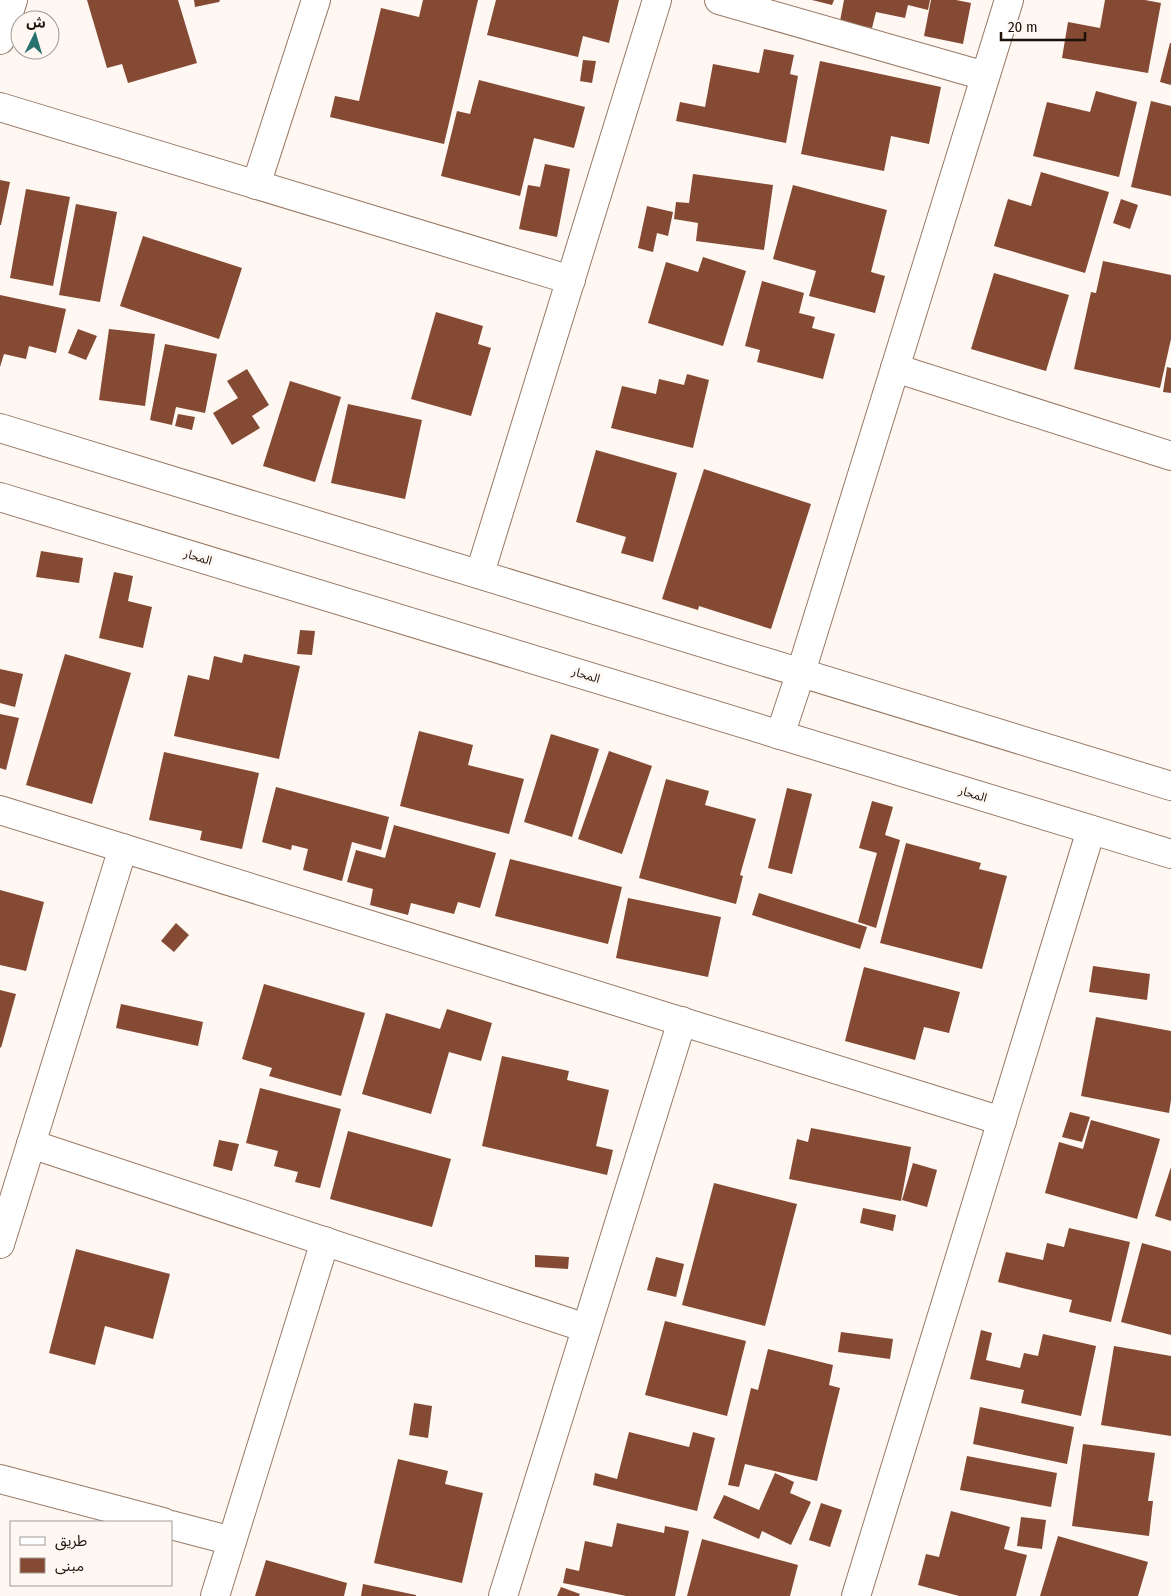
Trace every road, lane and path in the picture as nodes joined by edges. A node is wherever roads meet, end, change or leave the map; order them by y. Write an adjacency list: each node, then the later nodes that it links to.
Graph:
1 (13, 0): 6 (street)
2 (316, 0): 9 (street)
3 (657, 0): 10 (street)
4 (719, 0): 7 (street)
5 (1009, 0): 7 (street)
6 (0, 40)
7 (985, 76): 11 (street)
8 (0, 107): 9 (street)
9 (256, 185): 10 (street)
10 (571, 280): 15 (street)
11 (895, 368): 13 (street); 16 (street)
12 (0, 428): 15 (street)
13 (1171, 456)
14 (0, 497): 17 (street, المحار)
15 (480, 573): 16 (street)
16 (801, 672): 17 (street); 18 (street)
17 (780, 735): 20 (street, المحار)
18 (1171, 786)
19 (0, 810): 21 (street)
20 (1090, 830): 22 (street, المحار); 24 (street)
21 (123, 848): 23 (street); 25 (street)
22 (1171, 854)
23 (682, 1021): 24 (street); 28 (street)
24 (1002, 1121): 35 (street)
25 (31, 1144): 26 (street); 27 (street)
26 (325, 1241): 28 (street); 32 (street)
27 (0, 1244)
28 (586, 1328): 34 (street)
29 (0, 1479): 30 (street)
30 (159, 1521)
31 (172, 1524): 32 (street)
32 (232, 1541): 33 (street)
33 (215, 1596)
34 (503, 1596)
35 (856, 1596)

